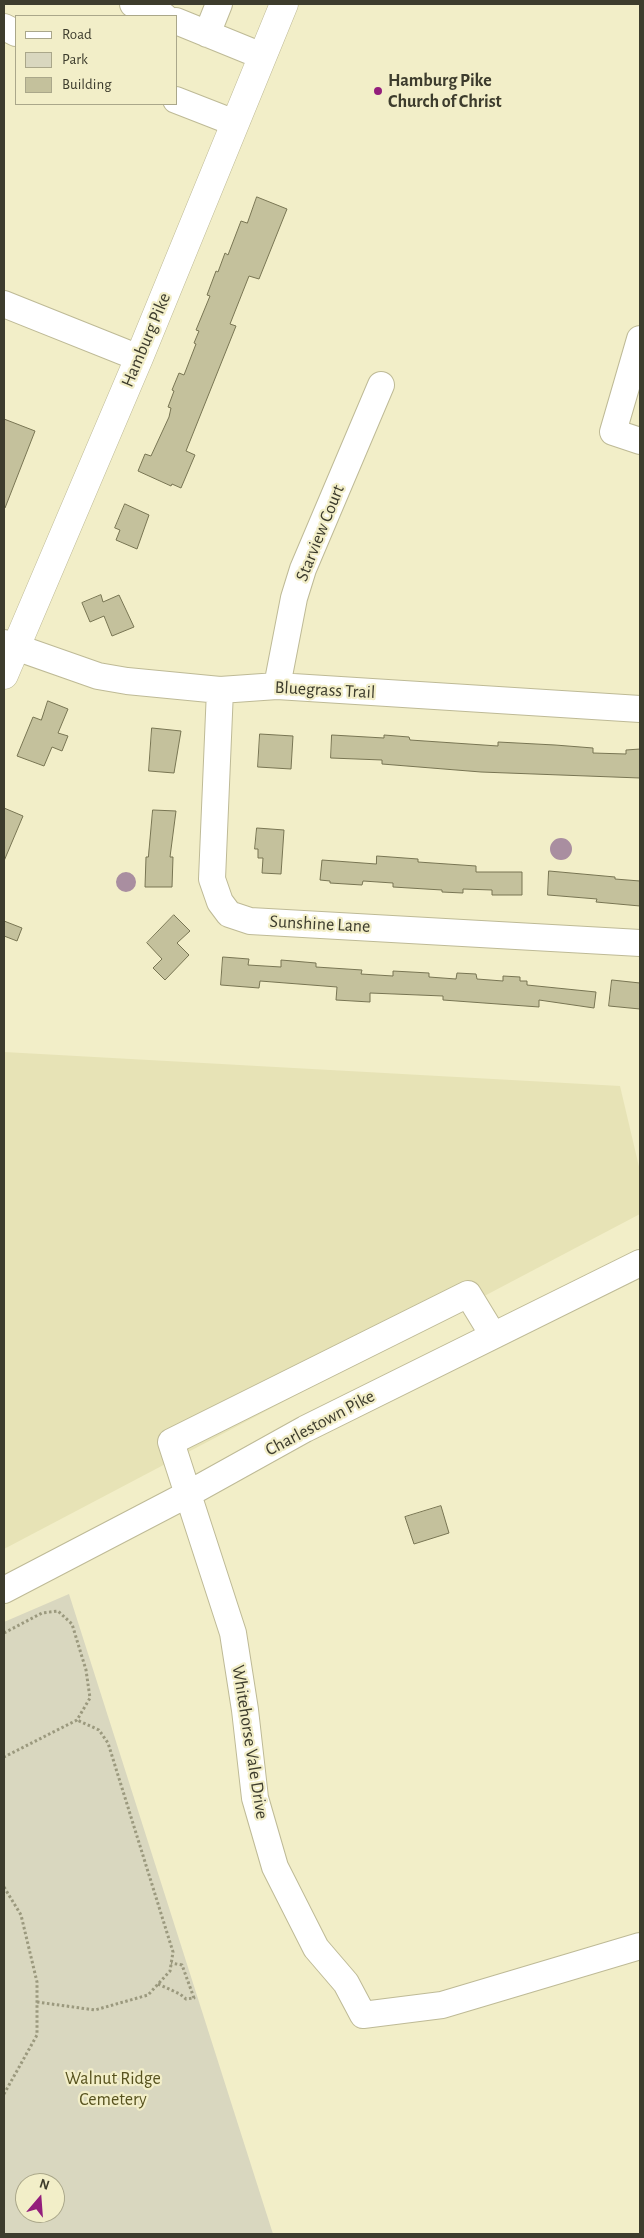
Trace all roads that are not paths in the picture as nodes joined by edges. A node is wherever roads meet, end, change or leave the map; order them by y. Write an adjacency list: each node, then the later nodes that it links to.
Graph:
1 (133, 4): 4 (street)
2 (218, 4): 6 (street)
3 (284, 4): 7 (main road, Hamburg Pike)
4 (161, 15)
5 (178, 22): 6 (street)
6 (207, 34): 7 (street)
7 (262, 56): 9 (main road, Hamburg Pike)
8 (178, 101): 9 (street)
9 (235, 123): 12 (main road, Hamburg Pike)
10 (4, 304): 12 (street)
11 (640, 339): 14 (street)
12 (139, 358): 15 (main road, Hamburg Pike)
13 (381, 385): 17 (street, Starview Court)
14 (640, 441)
15 (9, 645): 16 (main road, Hamburg Pike); 18 (street, Bluegrass Trail)
16 (4, 675)
17 (277, 686): 18 (street, Bluegrass Trail); 19 (street, Bluegrass Trail)
18 (220, 690): 20 (street, Sunshine Lane)
19 (640, 709)
20 (640, 943)
21 (640, 1263): 22 (street, Charlestown Pike)
22 (492, 1335): 23 (street, Charlestown Pike); 23 (street)
23 (188, 1494): 24 (street, Charlestown Pike); 25 (street, Whitehorse Vale Drive)
24 (4, 1590)
25 (640, 1946)

